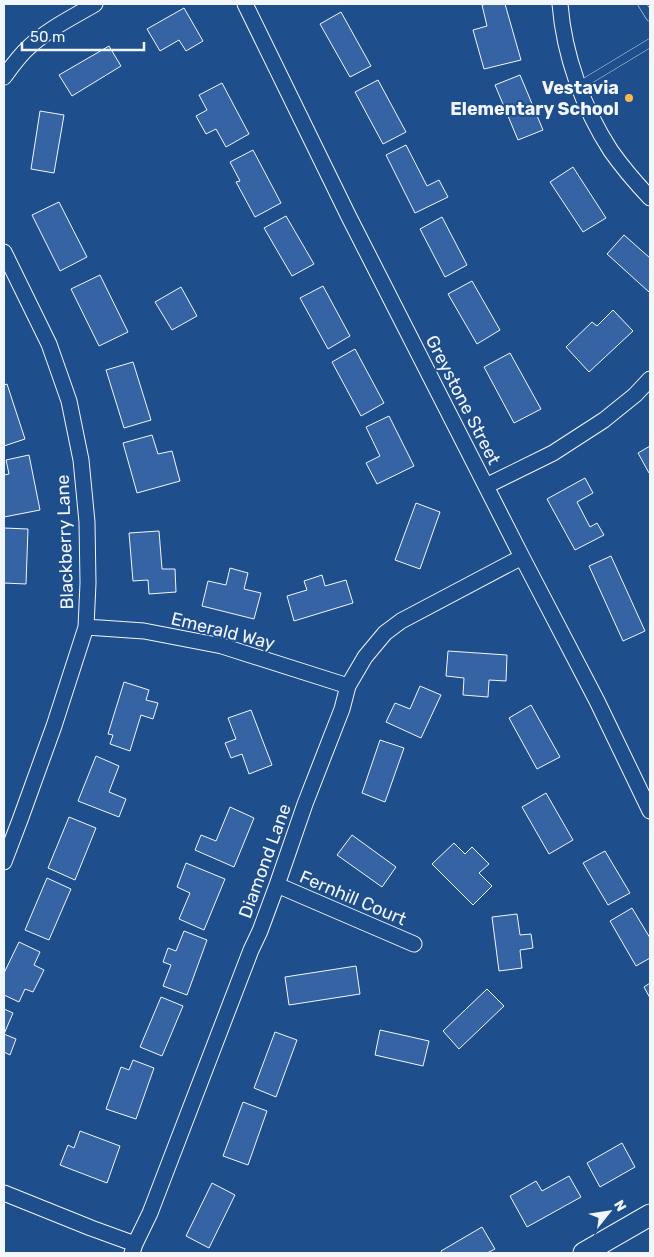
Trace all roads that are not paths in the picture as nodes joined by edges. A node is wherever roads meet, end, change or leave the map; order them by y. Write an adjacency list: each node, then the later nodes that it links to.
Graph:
1 (95, 4): 7 (street)
2 (245, 4): 12 (street, Greystone Street)
3 (560, 4): 8 (street)
4 (642, 4): 5 (lane)
5 (650, 17)
6 (650, 44): 8 (lane)
7 (4, 77)
8 (579, 86): 9 (street)
9 (650, 198)
10 (4, 252): 14 (street, Blackberry Lane)
11 (650, 379): 12 (street)
12 (486, 486): 13 (street, Greystone Street)
13 (522, 557): 15 (street, Diamond Lane); 16 (street, Greystone Street)
14 (86, 626): 15 (street, Emerald Way); 17 (street, Blackberry Lane)
15 (348, 686): 18 (street, Diamond Lane)
16 (650, 811)
17 (4, 862)
18 (277, 886): 19 (street, Fernhill Court); 22 (street, Diamond Lane)
19 (414, 944)
20 (4, 1193): 22 (street)
21 (650, 1215): 23 (main road)
22 (133, 1249)
23 (584, 1253)

